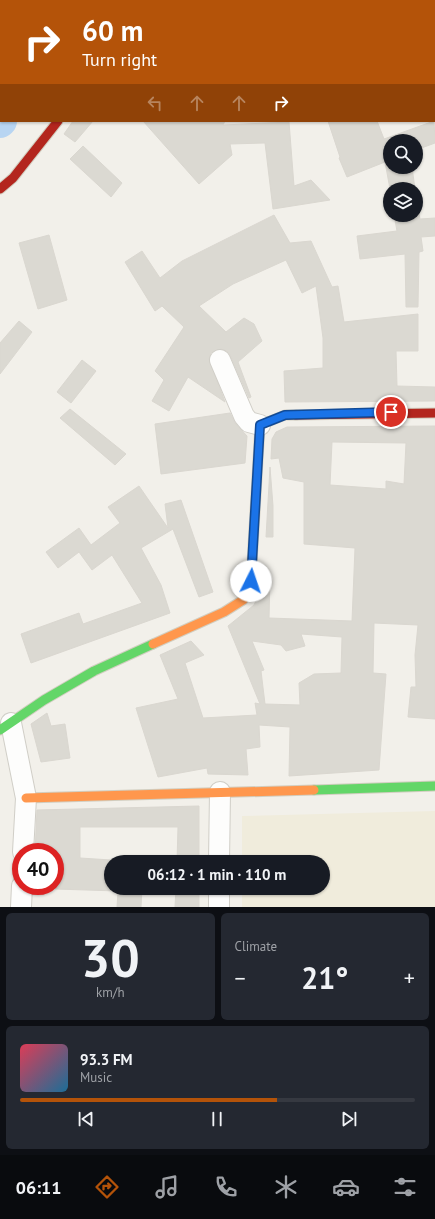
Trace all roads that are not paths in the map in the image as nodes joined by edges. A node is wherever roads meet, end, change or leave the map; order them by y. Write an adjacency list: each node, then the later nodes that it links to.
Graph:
1 (57, 122): 2 (street)
2 (0, 189)
3 (220, 360): 5 (street)
4 (435, 412): 5 (street)
5 (260, 425): 6 (street)
6 (6, 726): 9 (street)
7 (435, 786): 8 (street)
8 (220, 792): 9 (street); 11 (street)
9 (26, 798): 10 (street)
10 (24, 843)
11 (219, 855)
12 (22, 895): 14 (street)
13 (219, 895): 15 (street)
14 (21, 907)
15 (219, 907)

